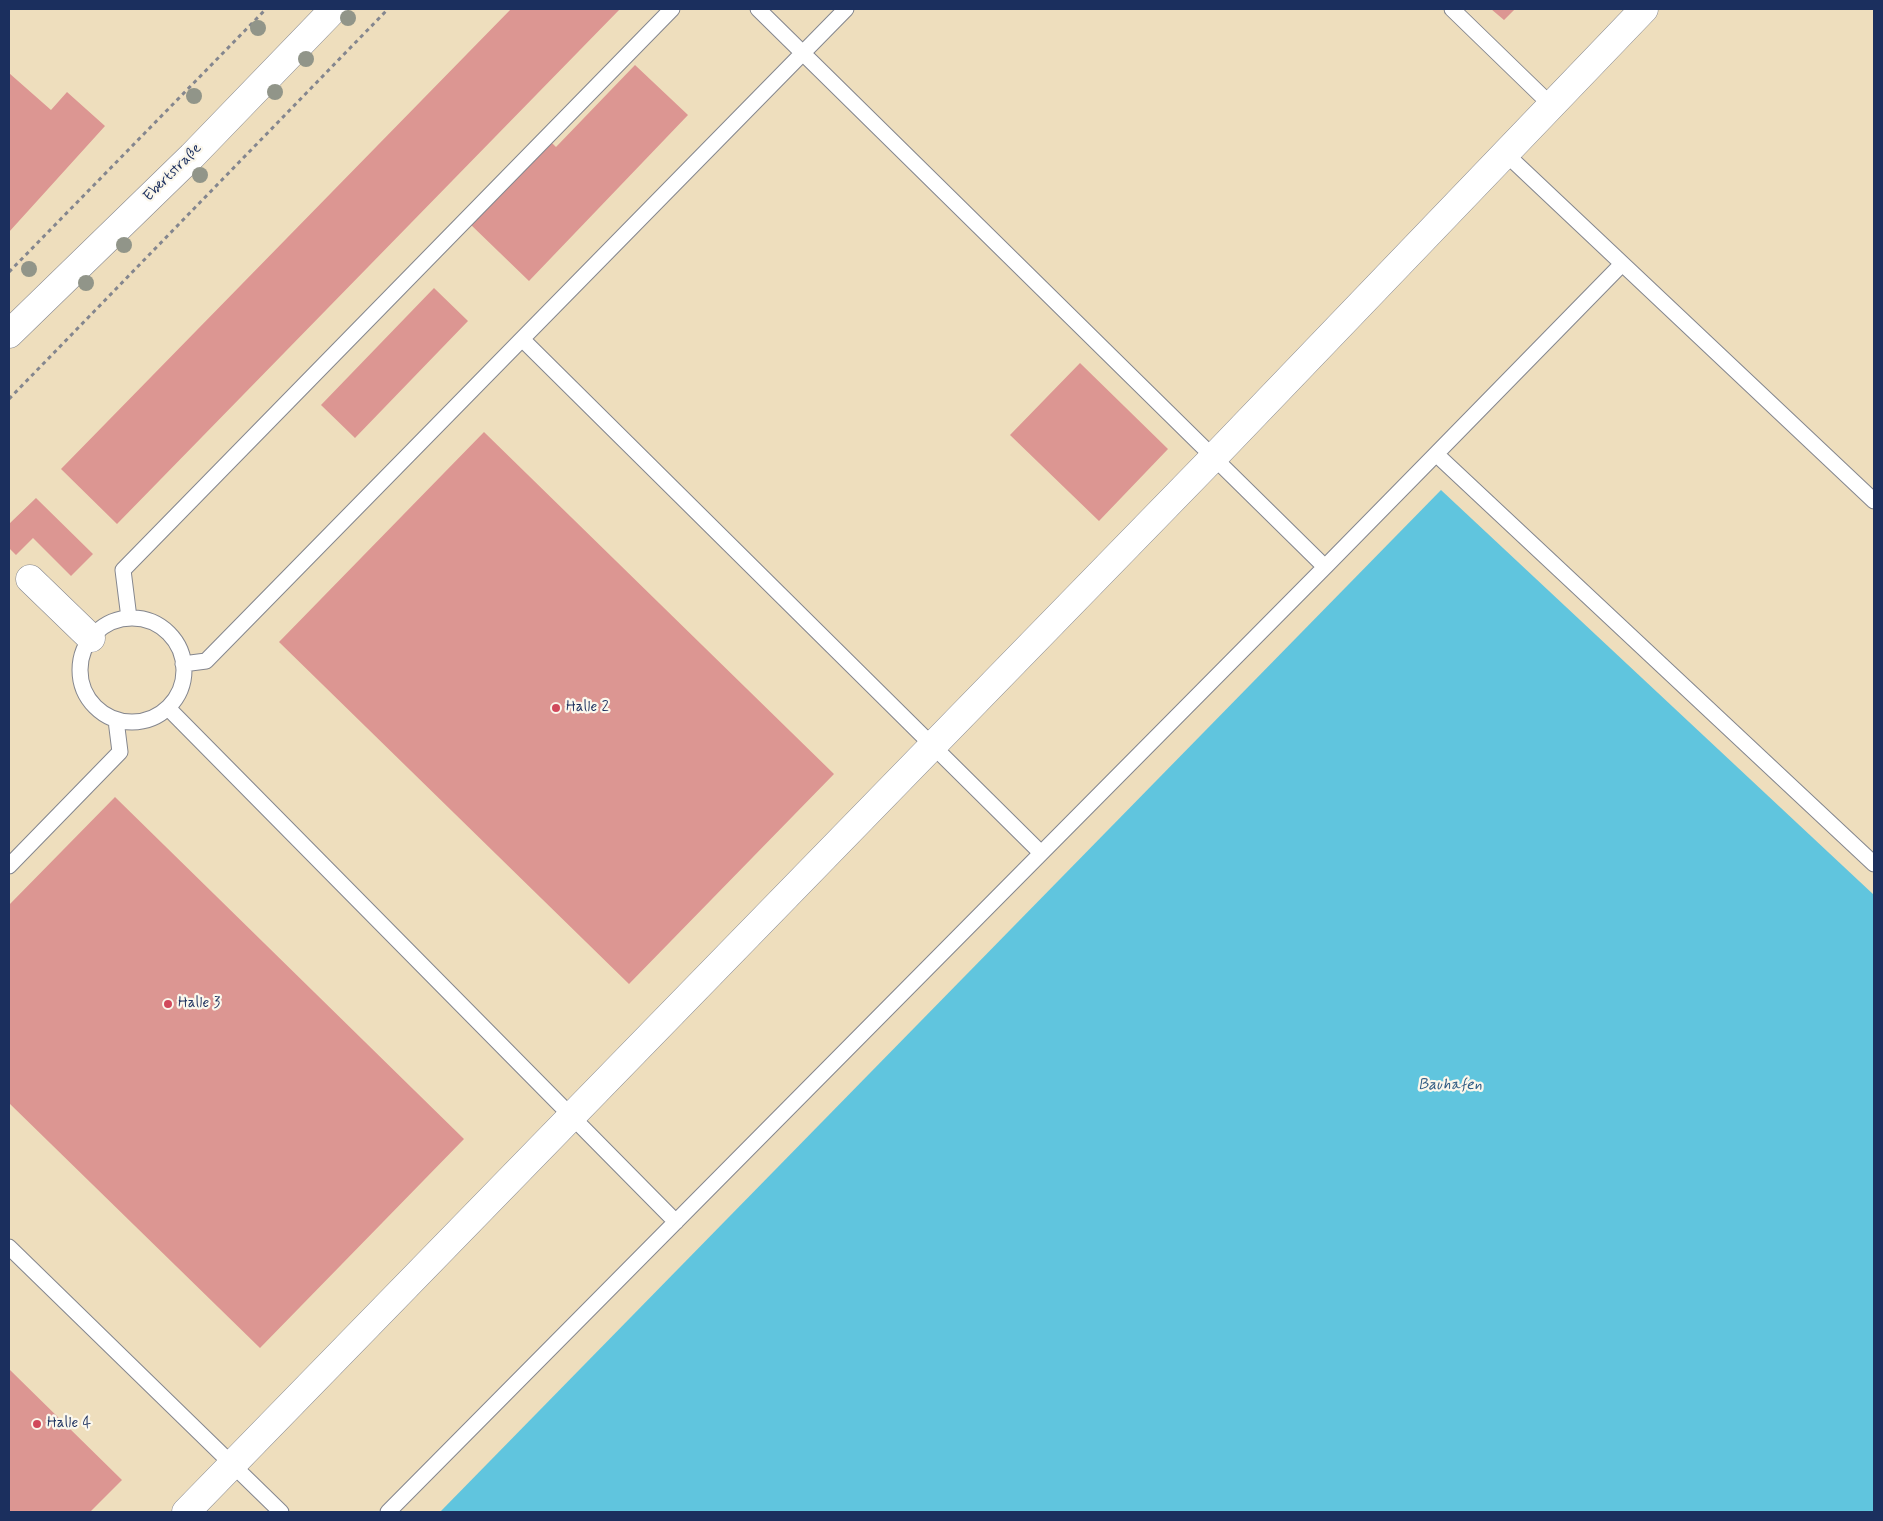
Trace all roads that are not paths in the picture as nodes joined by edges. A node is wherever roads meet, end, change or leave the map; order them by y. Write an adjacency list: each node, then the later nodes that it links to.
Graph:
1 (334, 9): 11 (street, Ebertstraße)
2 (672, 9): 18 (lane)
3 (758, 9): 7 (lane)
4 (846, 9): 7 (lane)
5 (1452, 9): 8 (lane)
6 (1644, 9): 8 (street)
7 (803, 53): 12 (lane); 14 (lane)
8 (1551, 105): 9 (street)
9 (1506, 154): 10 (lane); 14 (street)
10 (1622, 264): 13 (lane); 15 (lane)
11 (9, 334)
12 (522, 339): 20 (lane); 23 (lane)
13 (1436, 454): 16 (lane); 25 (lane)
14 (1214, 458): 16 (lane); 23 (street)
15 (1874, 502)
16 (1325, 567): 24 (lane)
17 (30, 579): 19 (street)
18 (130, 618): 19 (lane); 20 (lane)
19 (91, 638): 22 (lane)
20 (183, 664): 21 (lane)
21 (168, 708): 22 (lane); 27 (lane)
22 (116, 720): 26 (lane)
23 (934, 745): 24 (lane); 27 (street)
24 (1041, 853): 28 (lane)
25 (1874, 864)
26 (9, 866)
27 (571, 1117): 28 (lane); 30 (street)
28 (676, 1222): 33 (lane)
29 (9, 1247): 30 (lane)
30 (233, 1464): 31 (street); 32 (lane)
31 (186, 1512)
32 (281, 1512)
33 (388, 1512)

